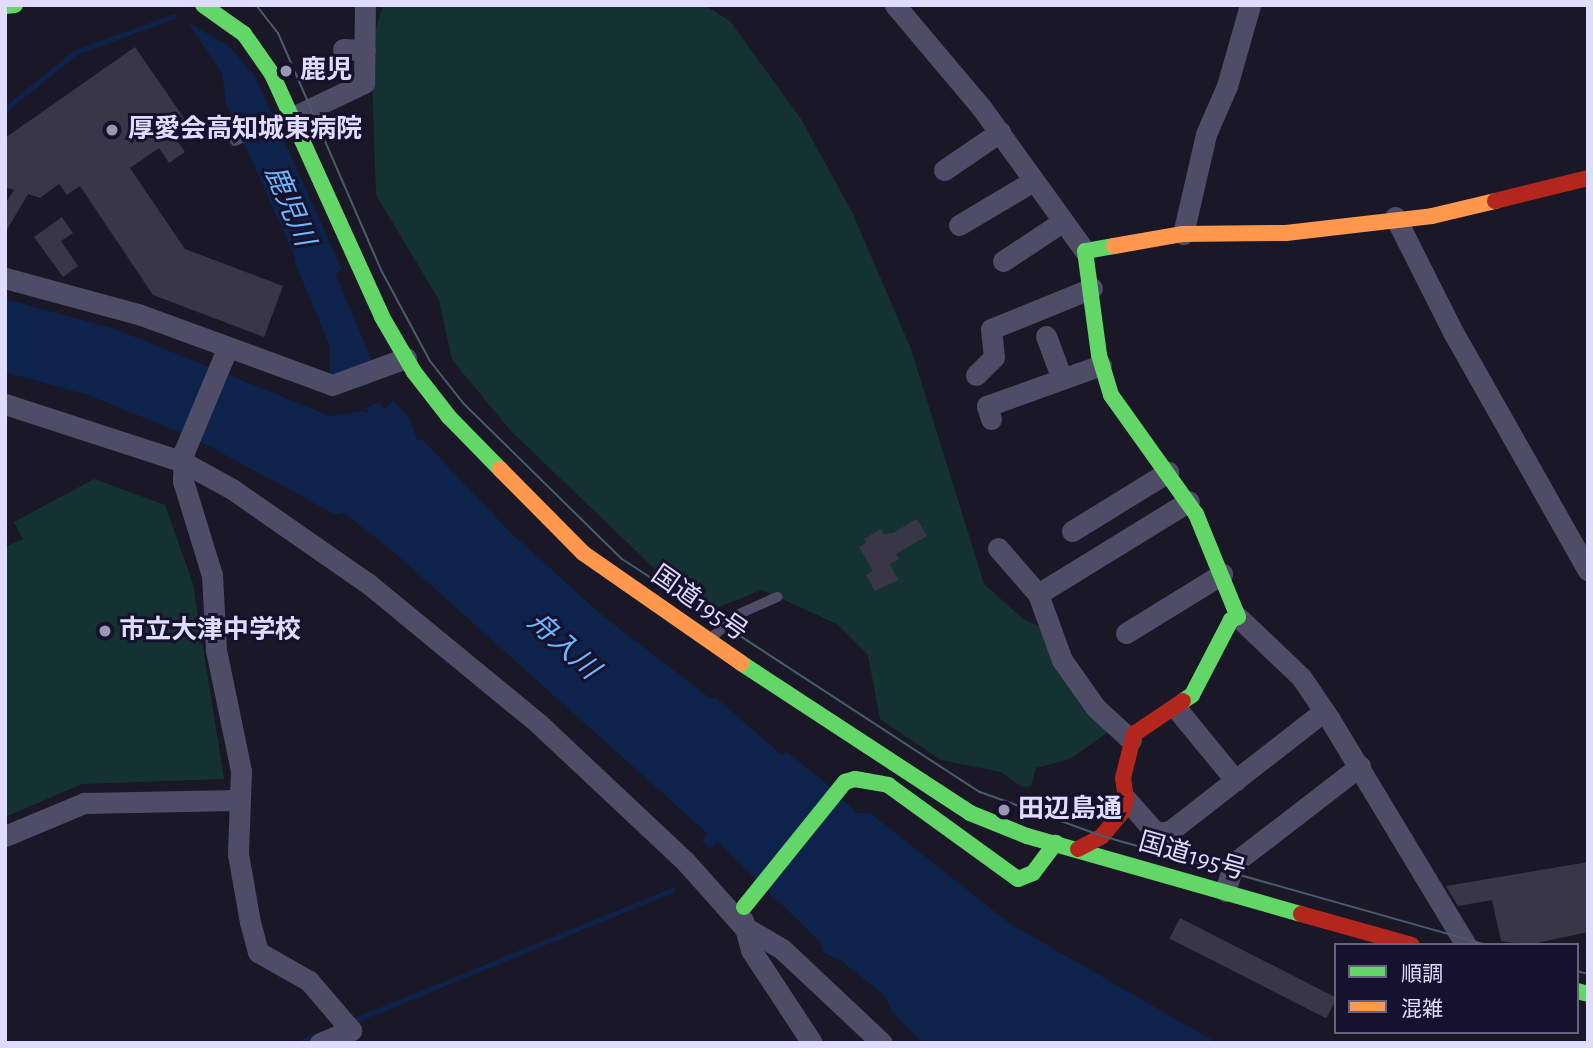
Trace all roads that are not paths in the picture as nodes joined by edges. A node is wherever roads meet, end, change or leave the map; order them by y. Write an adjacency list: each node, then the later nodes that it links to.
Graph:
1 (15, 5): 5 (main road)
2 (365, 5): 8 (street)
3 (895, 5): 10 (street)
4 (1250, 5): 18 (street)
5 (5, 6)
6 (214, 8): 9 (main road, 国道195号)
7 (342, 49): 8 (street)
8 (365, 50): 9 (street)
9 (284, 120): 11 (lane); 25 (main road, 国道195号)
10 (1000, 132): 12 (street); 14 (street)
11 (235, 141)
12 (944, 170)
13 (1588, 178): 15 (main road)
14 (1033, 181): 16 (street); 17 (street)
15 (1395, 217): 18 (main road); 36 (street)
16 (1062, 222): 19 (street); 20 (street)
17 (959, 225)
18 (1183, 234): 19 (main road)
19 (1085, 251): 22 (main road)
20 (1003, 261)
21 (5, 278): 24 (street)
22 (1092, 288): 26 (main road); 27 (street)
23 (1046, 336): 28 (street)
24 (226, 352): 25 (street); 31 (street)
25 (406, 358): 42 (main road, 国道195号)
26 (1101, 365): 28 (street); 32 (main road)
27 (976, 375)
28 (1062, 379): 30 (street)
29 (5, 404): 31 (street)
30 (991, 419)
31 (184, 457): 49 (street); 56 (street)
32 (1168, 472): 33 (main road); 34 (street)
33 (1189, 501): 37 (main road); 38 (street)
34 (1072, 531)
35 (998, 548): 38 (street)
36 (1588, 571)
37 (1222, 574): 40 (main road); 41 (street)
38 (1038, 594): 45 (street)
39 (777, 597): 42 (lane)
40 (1238, 617): 43 (main road); 44 (street)
41 (1126, 633)
42 (708, 642): 52 (main road, 国道195号)
43 (1176, 708): 45 (main road); 47 (street)
44 (1324, 711): 46 (street); 47 (street)
45 (1131, 740): 48 (main road)
46 (1360, 766): 55 (street); 58 (street)
47 (1236, 781): 50 (street)
48 (1126, 799): 50 (street); 53 (main road)
49 (237, 800): 51 (street); 59 (street)
50 (1162, 834): 54 (street)
51 (5, 836)
52 (1056, 843): 53 (main road, 国道195号); 56 (main road)
53 (1078, 849): 54 (main road, 国道195号)
54 (1154, 871): 55 (main road, 国道195号)
55 (1224, 891): 57 (main road, 国道195号)
56 (743, 917): 60 (street); 61 (street)
57 (1405, 943)
58 (1465, 943)
59 (320, 1043)
60 (812, 1043)
61 (883, 1043)

